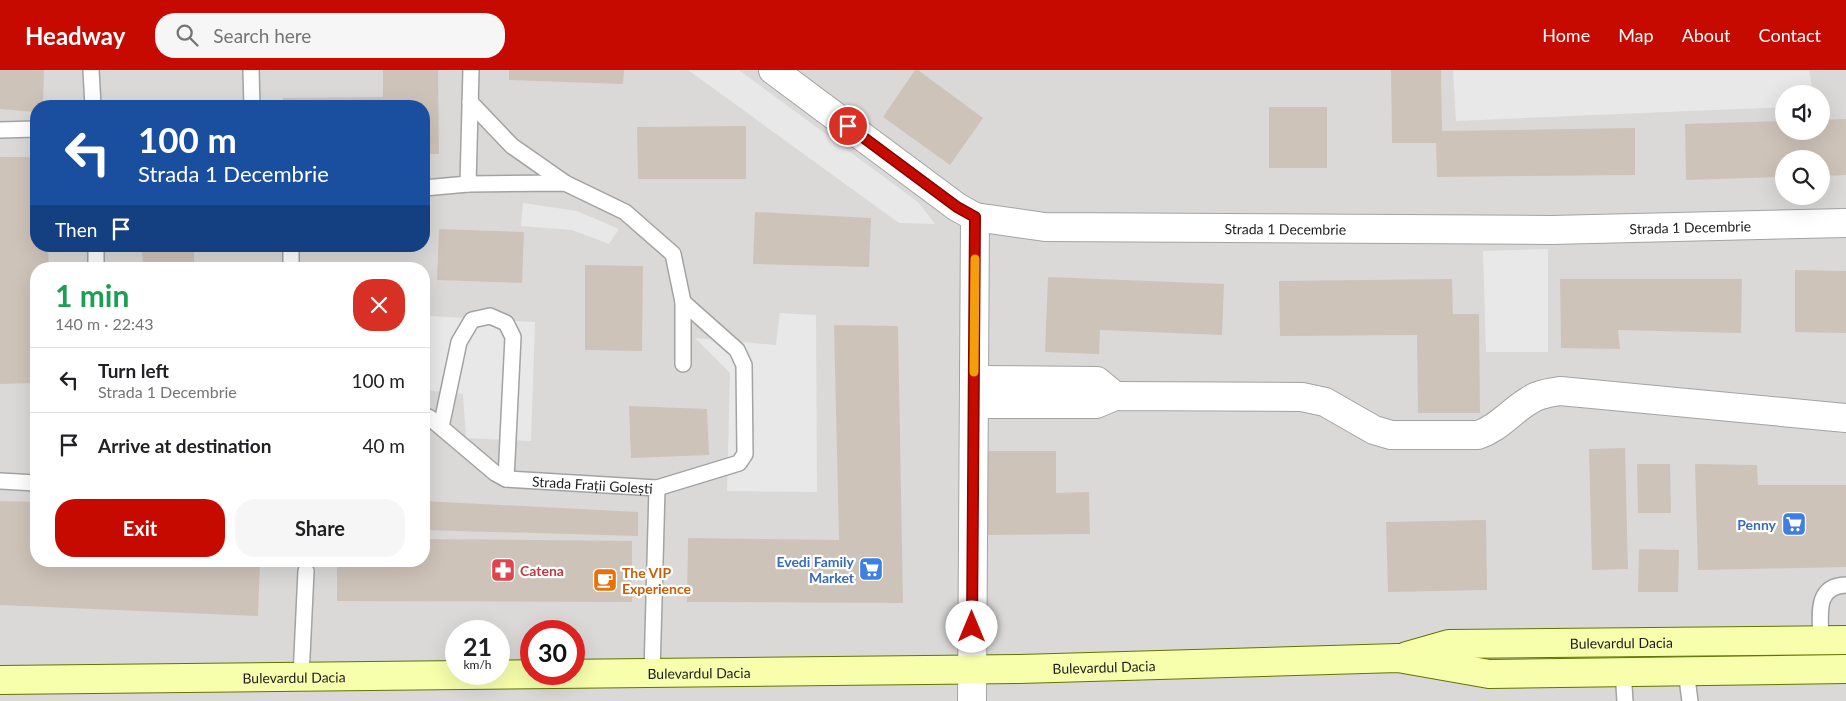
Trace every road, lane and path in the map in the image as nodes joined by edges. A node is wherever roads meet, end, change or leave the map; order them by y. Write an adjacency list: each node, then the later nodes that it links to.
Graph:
1 (91, 70): 5 (lane)
2 (251, 70): 6 (lane)
3 (471, 70): 7 (lane)
4 (773, 70): 13 (street, Strada 1 Decembrie)
5 (93, 100)
6 (252, 100)
7 (470, 102): 10 (lane); 11 (lane)
8 (0, 130): 9 (lane)
9 (30, 130)
10 (566, 183): 11 (lane); 15 (lane)
11 (468, 184): 12 (lane)
12 (430, 187)
13 (975, 217): 14 (street, Strada 1 Decembrie); 17 (street)
14 (1846, 223)
15 (683, 302): 16 (lane); 24 (lane)
16 (683, 364)
17 (974, 392): 19 (street); 30 (street)
18 (430, 418): 20 (lane)
19 (1846, 418)
20 (441, 427): 21 (lane); 21 (lane)
21 (506, 479): 24 (lane, Strada Frații Golești)
22 (0, 481): 23 (lane)
23 (30, 483)
24 (657, 488): 33 (lane, Strada Frații Golești)
25 (306, 571): 34 (lane)
26 (1846, 585): 27 (lane)
27 (1833, 641): 28 (main road, Bulevardul Dacia)
28 (1398, 658): 30 (main road, Bulevardul Dacia); 32 (main road, Bulevardul Dacia)
29 (1846, 669): 31 (main road, Bulevardul Dacia)
30 (972, 670): 33 (main road, Bulevardul Dacia); 36 (street)
31 (1686, 671): 32 (main road, Bulevardul Dacia); 38 (lane)
32 (1623, 672): 37 (lane)
33 (652, 673): 34 (main road, Bulevardul Dacia)
34 (301, 677): 35 (main road, Bulevardul Dacia)
35 (0, 680)
36 (972, 701)
37 (1625, 701)
38 (1690, 701)

